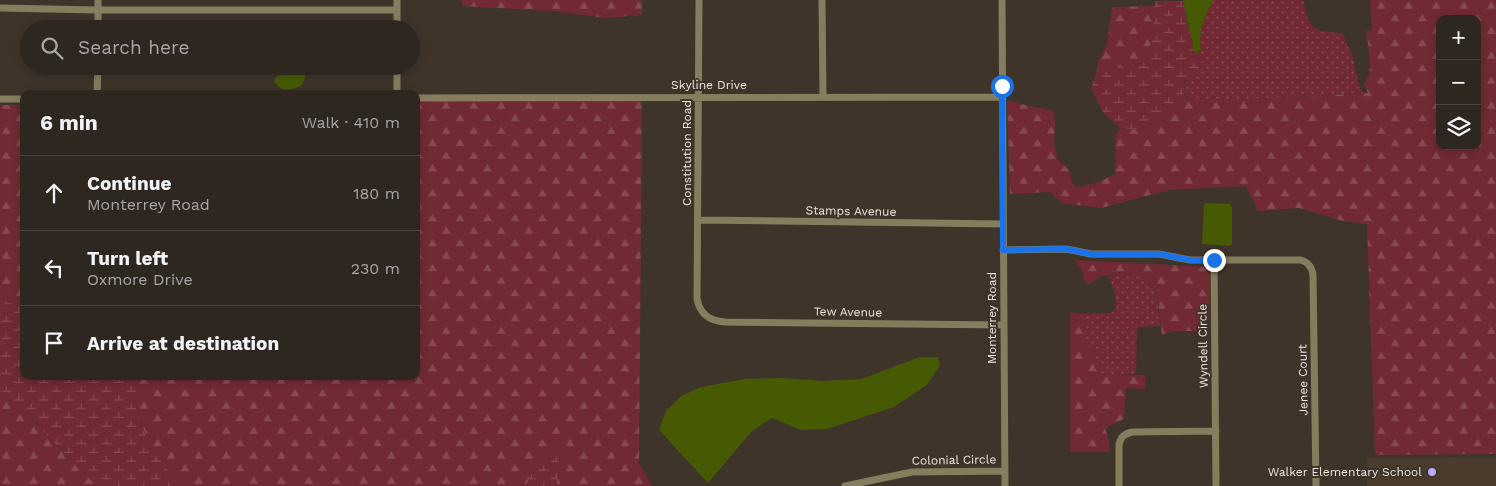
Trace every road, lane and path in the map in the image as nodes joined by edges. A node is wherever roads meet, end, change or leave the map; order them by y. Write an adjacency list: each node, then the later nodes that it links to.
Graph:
1 (98, 0): 7 (street)
2 (397, 0): 8 (street)
3 (699, 0): 15 (street, Constitution Road)
4 (822, 0): 16 (street)
5 (1002, 0): 17 (street, Monterrey Road)
6 (0, 8): 7 (street)
7 (98, 10): 8 (street); 9 (street)
8 (397, 10): 10 (street)
9 (98, 20)
10 (397, 20)
11 (98, 75): 13 (street)
12 (397, 75): 14 (street)
13 (97, 90)
14 (398, 90)
15 (698, 96): 16 (street, Skyline Drive); 18 (street, Skyline Drive); 21 (street, Constitution Road)
16 (822, 96): 17 (street, Skyline Drive)
17 (1002, 97): 22 (street, Monterrey Road)
18 (420, 98)
19 (0, 99): 20 (street)
20 (20, 99)
21 (698, 220): 22 (street, Stamps Avenue); 25 (street, Constitution Road)
22 (1003, 224): 23 (street, Monterrey Road)
23 (1003, 250): 24 (street); 26 (street, Monterrey Road)
24 (1214, 260): 27 (street, Wyndell Circle); 33 (street, Jenee Court)
25 (699, 306): 26 (street, Tew Avenue)
26 (1003, 325): 28 (street, Monterrey Road)
27 (1216, 431): 31 (street); 32 (street, Wyndell Circle)
28 (1005, 471): 29 (street, Colonial Circle); 30 (street, Monterrey Road)
29 (845, 486)
30 (1005, 486)
31 (1119, 486)
32 (1216, 486)
33 (1316, 486)

